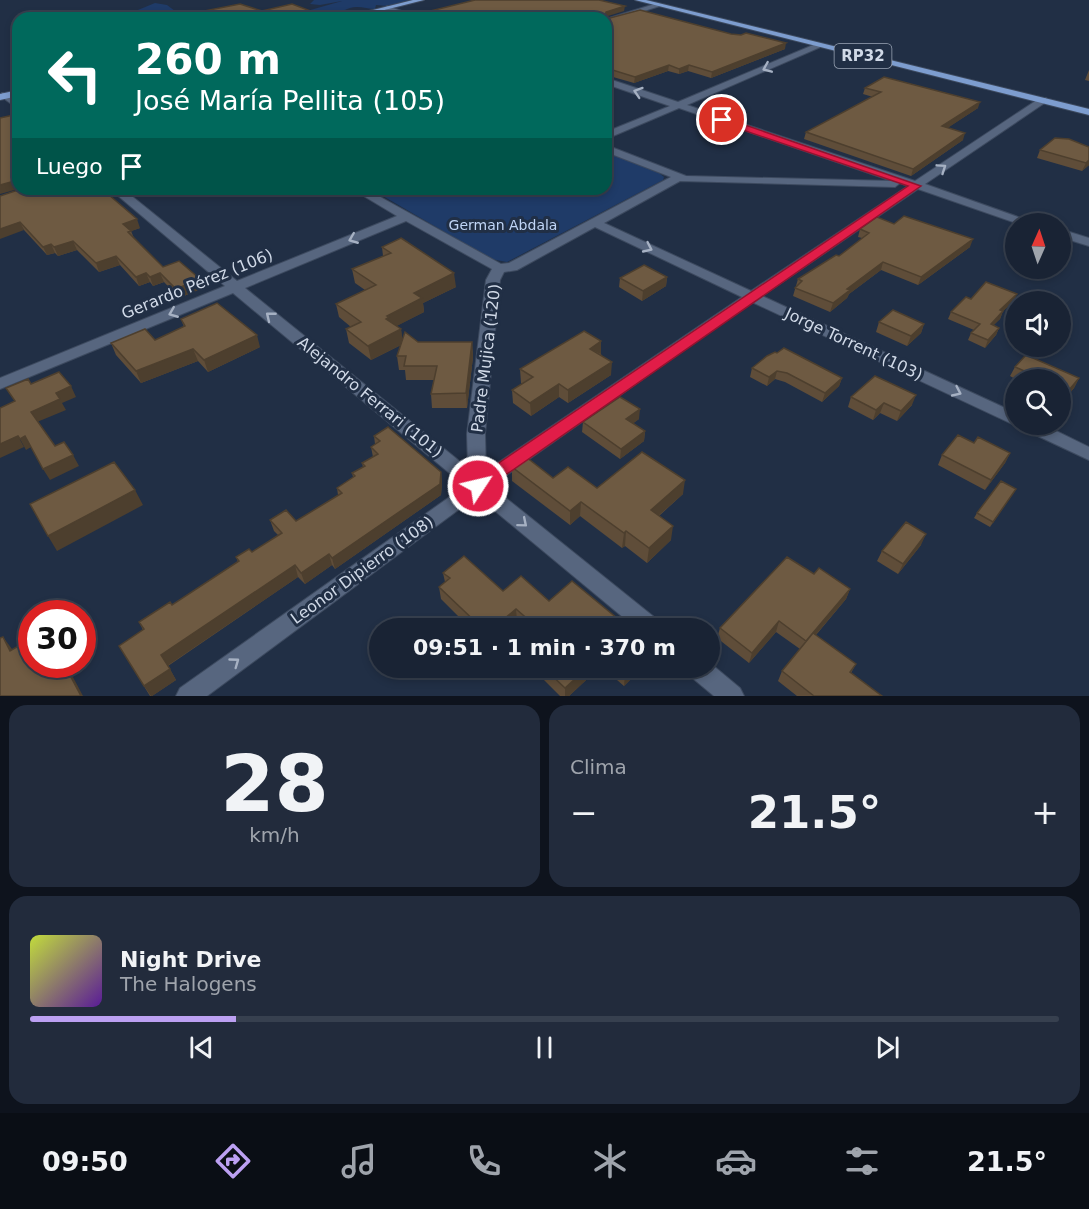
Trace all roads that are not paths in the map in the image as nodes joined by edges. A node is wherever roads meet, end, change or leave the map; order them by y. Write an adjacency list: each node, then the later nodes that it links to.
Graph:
1 (421, 0): 4 (main road)
2 (638, 0): 3 (main road, RP32)
3 (658, 5): 7 (street); 8 (main road, RP32)
4 (387, 8): 5 (main road); 6 (street)
5 (370, 12)
6 (399, 12)
7 (612, 19)
8 (821, 45): 10 (main road, RP32); 11 (street, one-way to 11)
9 (612, 83): 11 (street, one-way to 9)
10 (1043, 100): 12 (main road, RP32); 16 (street, Leonor Dipierro (108), one-way to 10)
11 (679, 105): 13 (street); 16 (street)
12 (1089, 112)
13 (612, 133)
14 (612, 150): 15 (street)
15 (678, 178): 16 (street); 21 (street)
16 (916, 186): 19 (street); 26 (street, Leonor Dipierro (108))
17 (123, 195): 25 (street, Alejandro Ferrari (101))
18 (369, 195): 20 (street)
19 (1005, 215)
20 (407, 216): 24 (street); 25 (street, Gerardo Pérez (106), one-way to 25)
21 (594, 223): 24 (street); 26 (street, Jorge Torrent (103), one-way to 26)
22 (1071, 236): 23 (street)
23 (1089, 242)
24 (499, 268): 31 (street, Padre Mujica (120))
25 (235, 287): 27 (street, Gerardo Pérez (106), one-way to 27); 31 (street, Alejandro Ferrari (101), one-way to 25)
26 (752, 296): 28 (street, Jorge Torrent (103), one-way to 28); 31 (street, Leonor Dipierro (108))
27 (0, 384)
28 (1005, 415)
29 (1049, 435): 30 (street)
30 (1089, 454)
31 (478, 486): 32 (street, Alejandro Ferrari (101), one-way to 32); 34 (street, Leonor Dipierro (108), one-way to 31)
32 (639, 618)
33 (710, 678): 35 (street)
34 (188, 696)
35 (732, 696)

